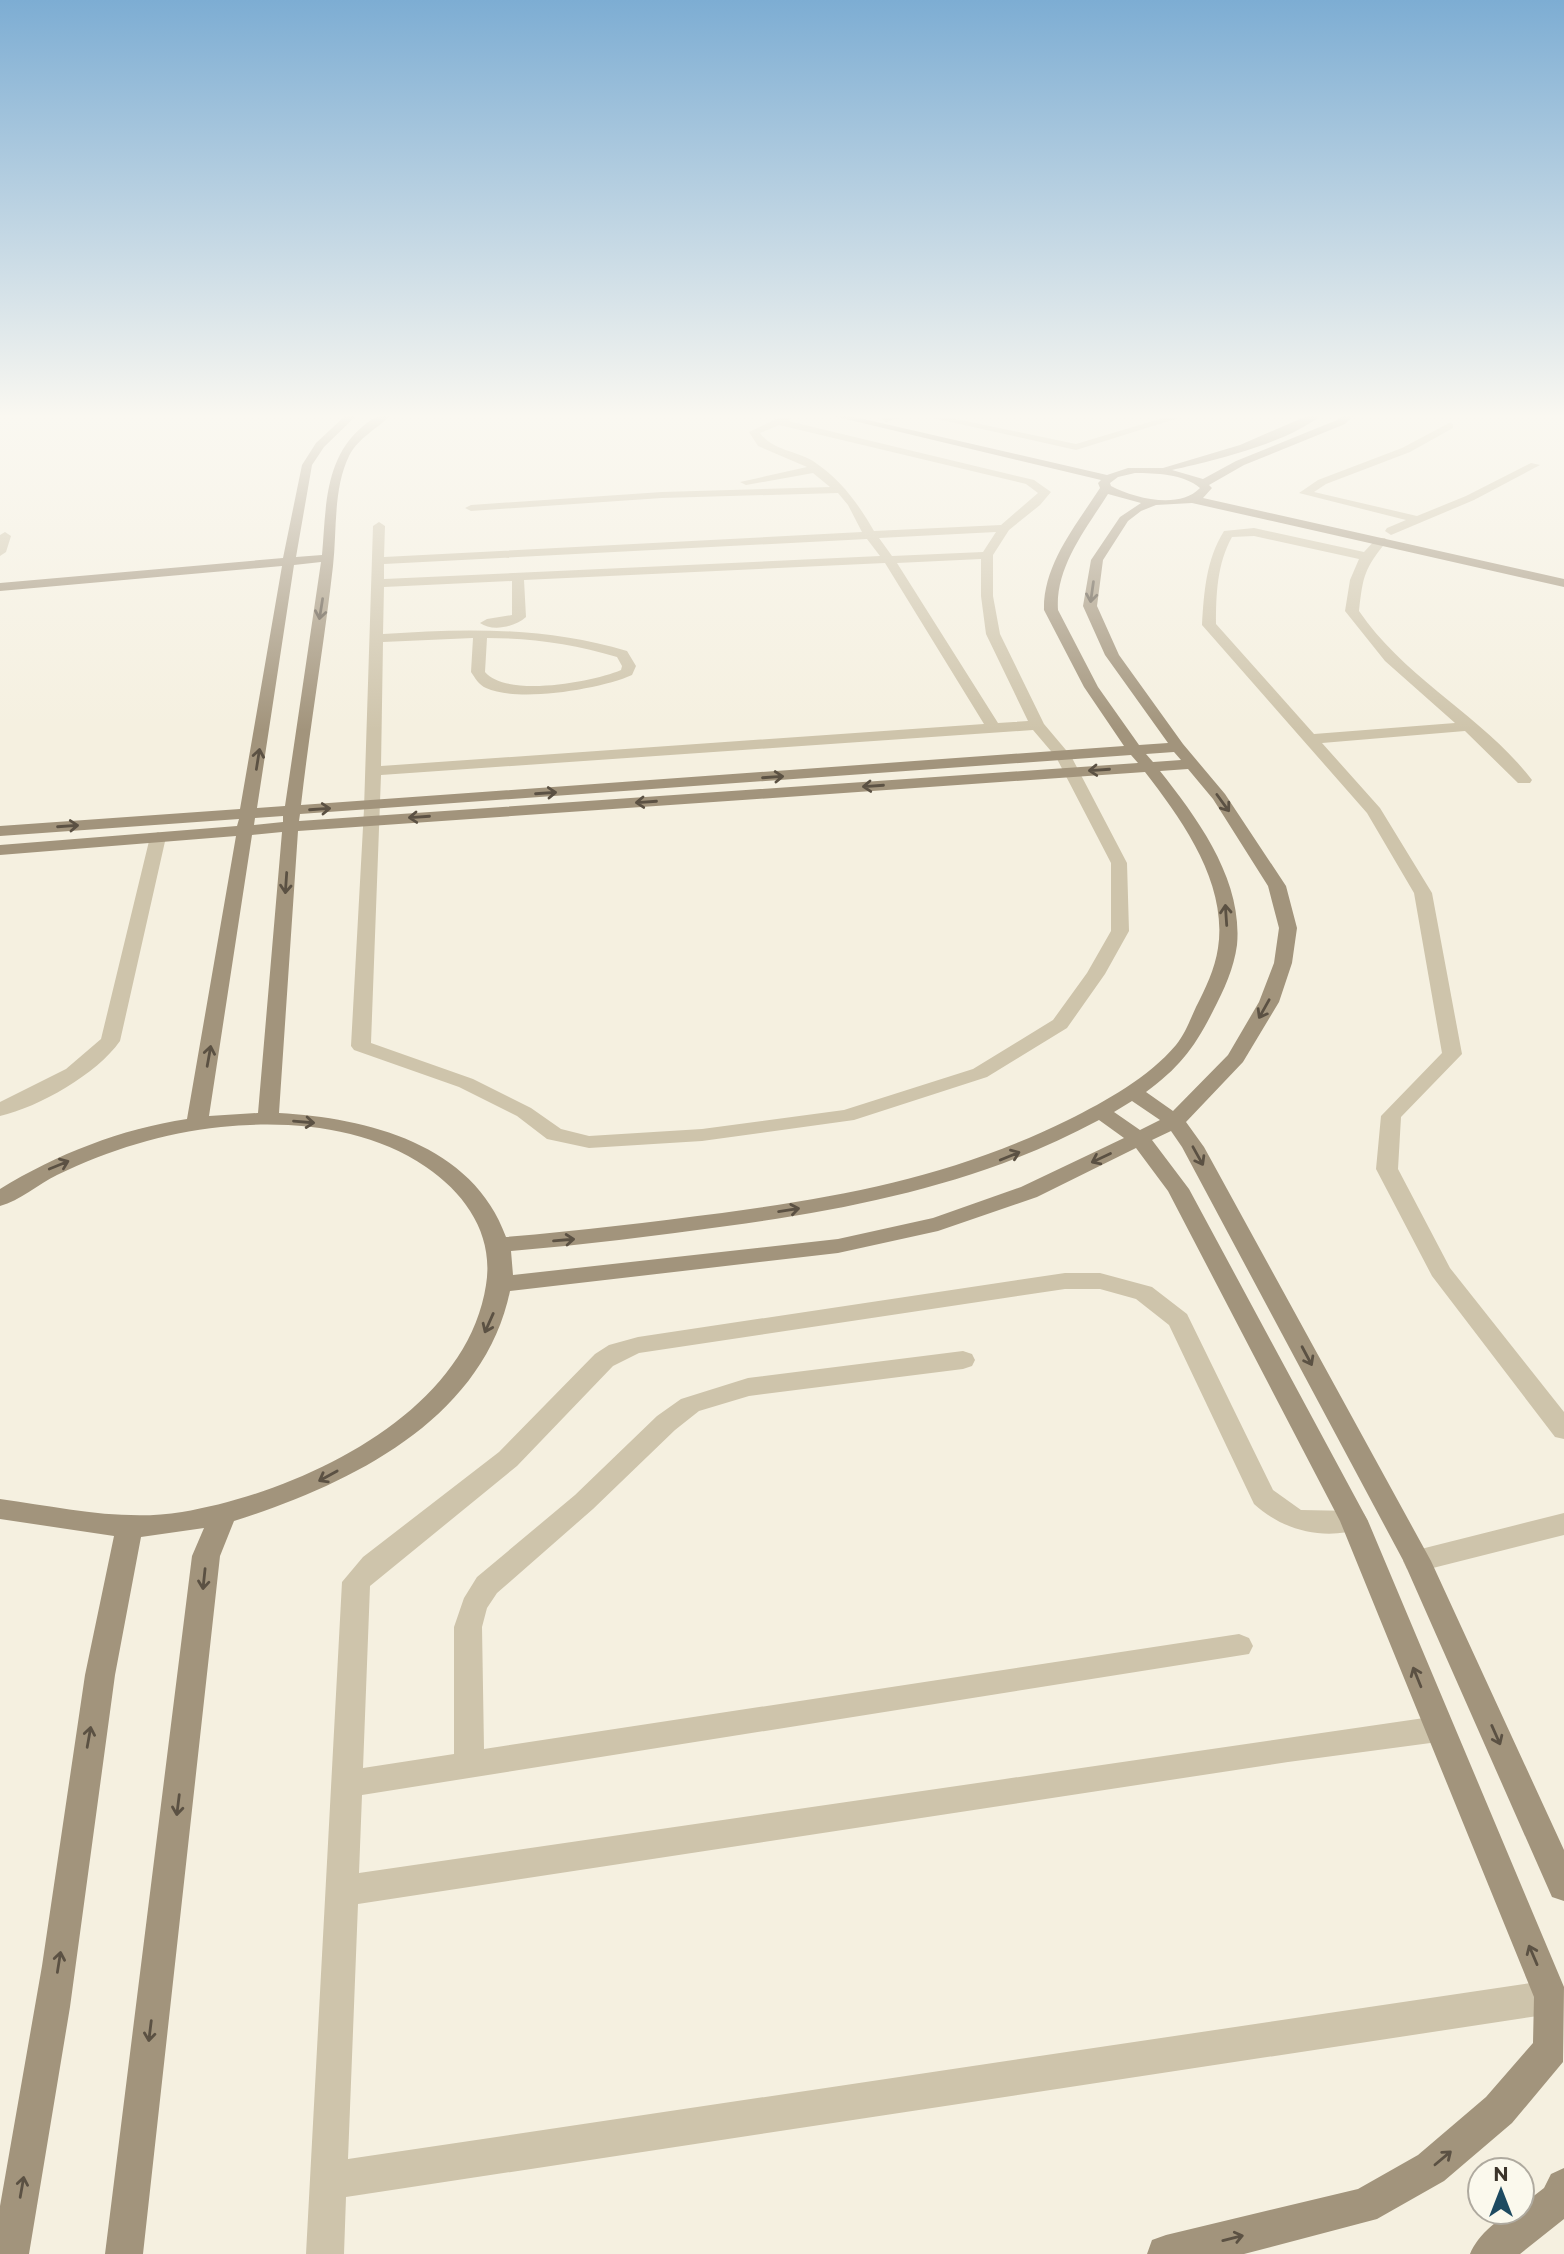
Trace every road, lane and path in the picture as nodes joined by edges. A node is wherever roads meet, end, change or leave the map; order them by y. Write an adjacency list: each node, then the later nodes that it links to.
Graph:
1 (297, 520): 22 (street)
2 (332, 520): 21 (street)
3 (862, 520): 12 (street)
4 (1014, 520): 11 (street)
5 (1085, 520): 35 (street)
6 (1123, 520): 34 (street, one-way to 34)
7 (1303, 520): 14 (street)
8 (1330, 520): 14 (street)
9 (1419, 520): 14 (street)
10 (379, 526): 19 (street)
11 (1004, 528): 12 (street); 16 (street)
12 (870, 535): 18 (street); 19 (street)
13 (5, 536): 15 (street)
14 (1386, 536): 17 (street); 20 (street); 25 (street)
15 (0, 552)
16 (987, 555): 18 (street); 30 (street)
17 (1364, 556): 31 (street); 33 (street)
18 (889, 560): 23 (street); 32 (street)
19 (379, 561): 24 (street)
20 (1526, 561)
21 (328, 565): 22 (street); 43 (street, one-way to 43)
22 (288, 568): 26 (street); 27 (street); 41 (street, one-way to 22)
23 (517, 577): 24 (street); 29 (street)
24 (378, 583): 29 (street)
25 (1564, 583)
26 (0, 587)
27 (0, 599)
28 (480, 633): 28 (street); 29 (street)
29 (377, 635): 39 (street)
30 (1037, 725): 32 (street); 36 (street)
31 (1468, 726): 33 (street); 40 (street)
32 (995, 728): 39 (street)
33 (1310, 739): 59 (street)
34 (1178, 747): 35 (street); 37 (street)
35 (1135, 750): 36 (street); 38 (street)
36 (1067, 764): 38 (street, one-way to 36); 42 (street); 42 (street)
37 (1192, 764): 38 (street); 52 (street, one-way to 52)
38 (1151, 766): 48 (street, one-way to 38)
39 (373, 771): 42 (street)
40 (1524, 780)
41 (250, 813): 43 (street); 44 (street); 45 (street, one-way to 41)
42 (372, 813): 43 (street)
43 (291, 819): 44 (street); 51 (street, one-way to 51)
44 (247, 830): 46 (street); 53 (street, one-way to 44)
45 (0, 831)
46 (158, 837): 47 (street); 49 (street)
47 (0, 850)
48 (1133, 1093): 50 (street); 52 (street)
49 (0, 1110)
50 (1100, 1112): 54 (street); 56 (street, one-way to 50)
51 (268, 1118): 53 (street); 56 (street, one-way to 56)
52 (1175, 1121): 54 (street); 65 (street, one-way to 65)
53 (197, 1124): 55 (street, one-way to 53)
54 (1141, 1140): 57 (street, one-way to 57); 62 (street)
55 (0, 1199)
56 (496, 1245): 57 (street)
57 (498, 1285): 61 (street, one-way to 61)
58 (963, 1360): 68 (street)
59 (1564, 1430)
60 (0, 1509): 64 (street)
61 (224, 1514): 64 (street); 76 (street, one-way to 76)
62 (1354, 1521): 67 (street, one-way to 62); 69 (street)
63 (1564, 1524): 65 (street)
64 (130, 1527): 75 (street, one-way to 64)
65 (1418, 1561): 70 (street, one-way to 70)
66 (1239, 1646): 68 (street)
67 (1438, 1729): 71 (street); 72 (street, one-way to 67)
68 (468, 1765): 69 (street)
69 (346, 1784): 71 (street)
70 (1564, 1886)
71 (340, 1891): 73 (street)
72 (1551, 1997): 73 (street); 78 (street, one-way to 72)
73 (328, 2181): 77 (street)
74 (1564, 2188): 79 (street)
75 (10, 2254)
76 (124, 2254)
77 (326, 2254)
78 (1167, 2254)
79 (1489, 2254)

